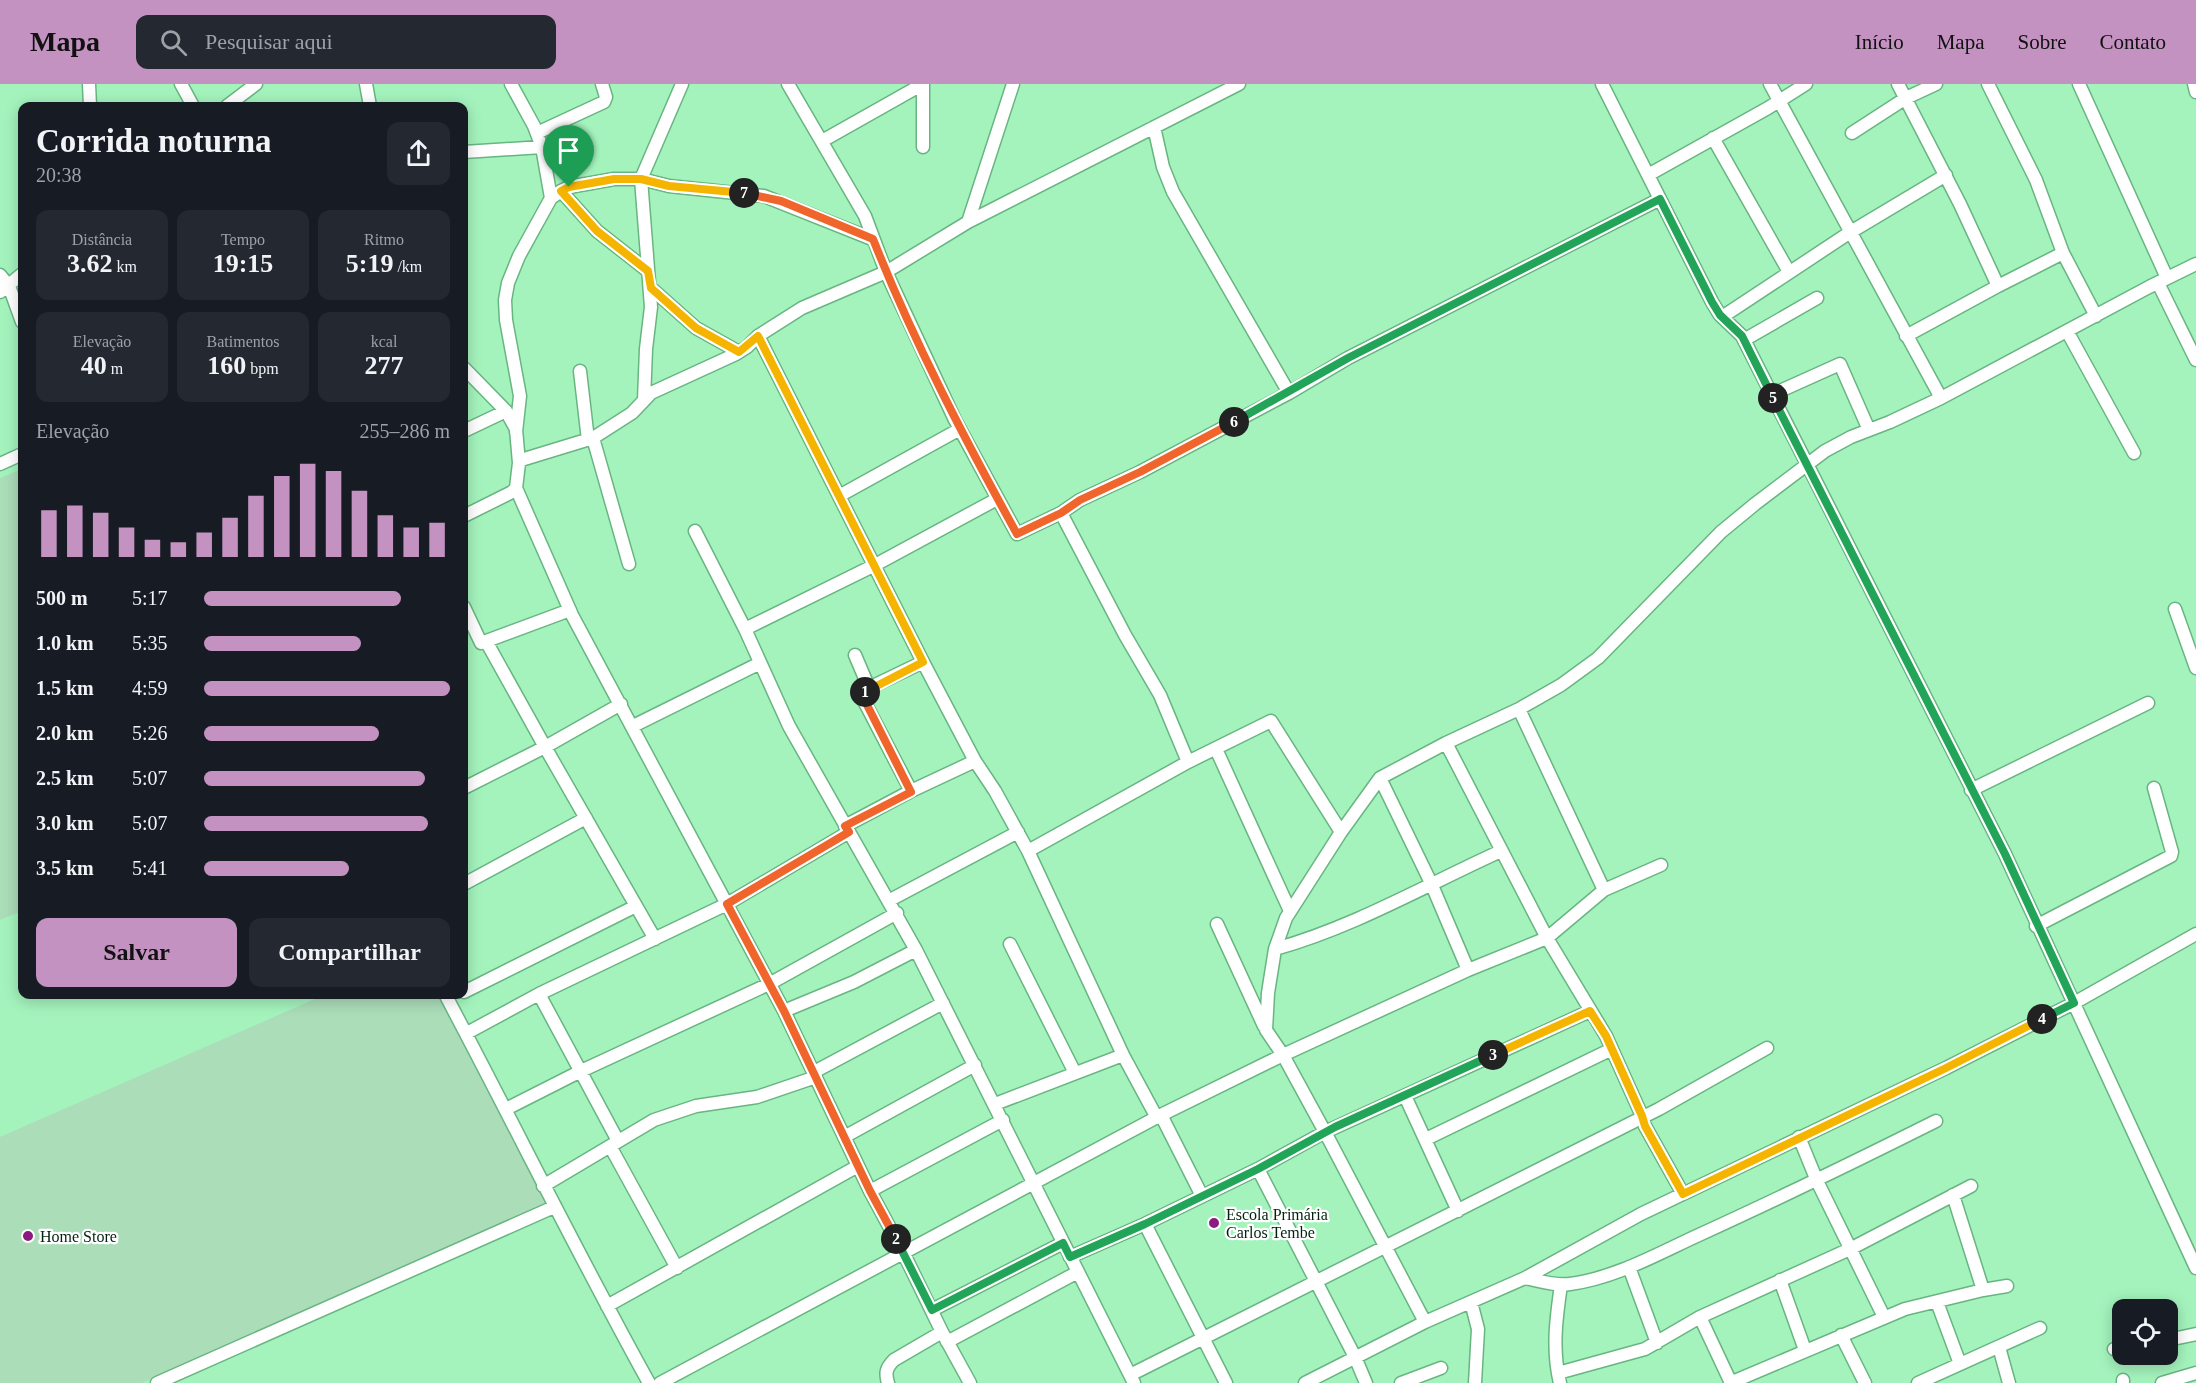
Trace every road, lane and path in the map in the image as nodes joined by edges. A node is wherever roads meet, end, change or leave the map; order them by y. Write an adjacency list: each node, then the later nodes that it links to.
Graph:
1 (89, 84): 23 (street)
2 (181, 84): 24 (street)
3 (256, 84): 25 (street)
4 (366, 84): 26 (street)
5 (511, 84): 28 (street)
6 (602, 84): 28 (street)
7 (682, 84): 37 (street)
8 (788, 84): 31 (street)
9 (923, 84): 31 (street); 33 (street)
10 (1013, 84): 40 (street)
11 (1239, 84): 27 (street)
12 (1602, 84): 35 (street)
13 (1770, 84): 22 (street)
14 (1806, 84): 22 (street)
15 (1898, 84): 21 (street)
16 (1936, 84): 21 (street)
17 (1989, 84): 43 (street)
18 (2079, 84): 50 (street)
19 (2194, 84): 20 (street)
20 (2196, 92)
21 (1906, 98): 29 (street); 36 (street)
22 (1780, 101): 30 (street); 41 (street)
23 (90, 102)
24 (191, 102)
25 (232, 102)
26 (369, 102)
27 (1154, 127): 40 (street); 66 (street)
28 (537, 133): 32 (street)
29 (1852, 133)
30 (1713, 138): 35 (street); 47 (street)
31 (822, 141): 42 (street)
32 (542, 147): 34 (street); 38 (street)
33 (923, 147)
34 (468, 152)
35 (1648, 176): 39 (street)
36 (1946, 176): 41 (street); 51 (street)
37 (641, 179): 38 (street); 42 (street); 45 (street)
38 (556, 195): 45 (street); 74 (street)
39 (1660, 199): 57 (street); 66 (street)
40 (968, 222): 46 (street)
41 (1849, 232): 47 (street); 60 (street)
42 (873, 239): 46 (street)
43 (2063, 253): 51 (street); 56 (street)
44 (2196, 264): 50 (street)
45 (648, 271): 52 (street)
46 (886, 272): 59 (street); 72 (street)
47 (1789, 272): 57 (street)
48 (0, 275): 53 (street)
49 (18, 277): 53 (street)
50 (2162, 281): 56 (street); 63 (street)
51 (1998, 286): 60 (street)
52 (651, 288): 62 (street); 69 (street)
53 (4, 289): 55 (street)
54 (1817, 298): 61 (street)
55 (18, 315)
56 (2096, 316): 58 (street)
57 (1722, 317): 61 (street)
58 (2067, 331): 68 (street); 76 (street)
59 (758, 336): 62 (street); 82 (street)
60 (1906, 336): 68 (street)
61 (1744, 340): 67 (street)
62 (739, 352): 69 (street)
63 (2196, 360)
64 (580, 371): 75 (street)
65 (468, 372): 70 (street)
66 (1289, 393): 84 (street)
67 (1771, 395): 73 (street); 80 (street)
68 (1941, 398): 73 (street)
69 (644, 400): 75 (street)
70 (506, 411): 71 (street); 74 (street)
71 (468, 429)
72 (960, 429): 82 (street); 83 (street)
73 (1869, 430): 80 (street)
74 (516, 432): 78 (street)
75 (590, 439): 78 (street); 87 (street)
76 (2134, 453)
77 (18, 456): 79 (street)
78 (519, 463): 81 (street)
79 (0, 464)
80 (1806, 464): 101 (street); 111 (street)
81 (516, 488): 85 (street); 90 (street)
82 (839, 496): 88 (street)
83 (997, 499): 84 (street); 88 (street)
84 (1061, 513): 107 (street)
85 (468, 514)
86 (695, 531): 92 (street)
87 (629, 564)
88 (875, 565): 92 (street); 95 (street)
89 (2175, 609): 97 (street)
90 (570, 610): 93 (street); 100 (street)
91 (468, 618): 93 (street)
92 (745, 629): 96 (street)
93 (486, 640): 104 (street)
94 (855, 655): 98 (street)
95 (923, 662): 98 (street); 106 (street)
96 (760, 663): 102 (street); 114 (street)
97 (2196, 668)
98 (869, 688): 112 (street)
99 (2148, 703): 111 (street)
100 (621, 705): 102 (street); 104 (street)
101 (1519, 709): 103 (street); 122 (street)
102 (633, 726): 124 (street)
103 (1446, 743): 108 (street); 118 (street)
104 (545, 747): 109 (street); 113 (street)
105 (1216, 749): 107 (street); 116 (street); 126 (street)
106 (975, 761): 112 (street); 115 (street)
107 (1188, 762): 117 (street)
108 (1380, 778): 116 (street); 121 (street)
109 (468, 786)
110 (2154, 788): 129 (street)
111 (1971, 790): 129 (street)
112 (911, 792): 114 (street)
113 (586, 818): 120 (street); 125 (street)
114 (847, 829): 123 (street); 124 (street)
115 (1018, 832): 117 (street); 123 (street)
116 (1341, 832): 126 (street)
117 (1028, 851): 149 (street)
118 (1501, 851): 121 (street); 131 (street)
119 (1661, 865): 122 (street)
120 (468, 882)
121 (1431, 883): 134 (street); 136 (street)
122 (1604, 890): 131 (street)
123 (890, 900): 127 (street)
124 (727, 904): 132 (street); 137 (street)
125 (636, 906): 132 (street); 138 (street)
126 (1290, 911): 134 (street)
127 (897, 913): 135 (street); 137 (street)
128 (1217, 924): 145 (street)
129 (2036, 926): 142 (street)
130 (2196, 933): 142 (street)
131 (1547, 938): 136 (street); 144 (street)
132 (655, 939): 139 (street)
133 (1010, 944): 153 (street)
134 (1275, 949): 145 (street)
135 (916, 950): 141 (street); 143 (street)
136 (1468, 970): 150 (street)
137 (769, 984): 143 (street); 152 (street)
138 (468, 990)
139 (539, 994): 146 (street); 152 (street)
140 (452, 999): 146 (street)
141 (943, 1003): 151 (street); 154 (street)
142 (2074, 1003): 164 (street); 187 (street)
143 (784, 1011): 154 (street)
144 (1590, 1011): 148 (street); 155 (street)
145 (1266, 1030): 150 (street)
146 (467, 1033): 157 (street)
147 (1767, 1048): 158 (street)
148 (1612, 1049): 158 (street); 165 (street)
149 (1123, 1055): 153 (street); 159 (street)
150 (1283, 1055): 159 (street); 162 (street)
151 (975, 1065): 156 (street); 163 (street)
152 (581, 1071): 157 (street); 166 (street)
153 (1075, 1073): 156 (street)
154 (815, 1075): 163 (street); 166 (street)
155 (1405, 1096): 162 (street); 165 (street)
156 (994, 1104): 160 (street)
157 (506, 1109): 171 (street)
158 (1642, 1116): 174 (street); 178 (street)
159 (1159, 1117): 170 (street); 176 (street)
160 (1003, 1120): 170 (street); 173 (street)
161 (1936, 1121): 169 (street)
162 (1325, 1132): 168 (street); 181 (street)
163 (844, 1137): 167 (street)
164 (1799, 1137): 169 (street); 174 (street)
165 (1426, 1139): 178 (street)
166 (614, 1144): 171 (street); 186 (street)
167 (858, 1166): 173 (street); 186 (street)
168 (1258, 1169): 176 (street); 191 (street)
169 (1817, 1181): 182 (street); 185 (street)
170 (1035, 1184): 180 (street); 183 (street)
171 (543, 1186): 177 (street)
172 (1971, 1186): 175 (street)
173 (870, 1191): 183 (street)
174 (1683, 1194): 189 (street)
175 (1953, 1195): 182 (street); 194 (street)
176 (1202, 1196): 179 (street)
177 (554, 1207): 197 (street); 218 (street)
178 (1458, 1211): 181 (street)
179 (1145, 1224): 184 (street); 207 (street)
180 (1063, 1243): 184 (street); 198 (street)
181 (1385, 1246): 191 (street); 201 (street)
182 (1850, 1249): 190 (street); 200 (street)
183 (904, 1254): 198 (street); 220 (street)
184 (1070, 1257): 188 (street)
185 (1629, 1267): 192 (street); 208 (street)
186 (677, 1268): 197 (street)
187 (2196, 1268)
188 (1078, 1272): 205 (street); 216 (street)
189 (1525, 1278): 192 (street); 195 (street)
190 (1780, 1280): 199 (street); 210 (street)
191 (1316, 1281): 207 (street); 211 (street)
192 (1561, 1285): 215 (street)
193 (2007, 1286): 194 (street)
194 (1983, 1290): 196 (street)
195 (1470, 1302): 201 (street); 226 (street)
196 (1936, 1302): 200 (street); 212 (street)
197 (607, 1306): 219 (street)
198 (932, 1310): 205 (street)
199 (1700, 1317): 208 (street); 227 (street)
200 (1884, 1317): 204 (street)
201 (1425, 1322): 211 (street)
202 (2040, 1328): 209 (street)
203 (2196, 1334): 206 (street)
204 (1841, 1335): 210 (street); 228 (street)
205 (944, 1337): 221 (street); 222 (street)
206 (2178, 1338)
207 (1203, 1339): 216 (street); 223 (street)
208 (1657, 1343): 215 (street)
209 (1999, 1347): 212 (street); 230 (street)
210 (1805, 1350): 227 (street)
211 (1355, 1357): 217 (street); 224 (street)
212 (1960, 1364): 229 (street)
213 (1441, 1368): 225 (street)
214 (2196, 1373): 231 (street)
215 (1559, 1378)
216 (1132, 1379)
217 (1309, 1382)
218 (157, 1383)
219 (649, 1383)
220 (660, 1383)
221 (888, 1383)
222 (970, 1383)
223 (1226, 1383)
224 (1366, 1383)
225 (1401, 1383)
226 (1475, 1383)
227 (1730, 1383)
228 (1866, 1383)
229 (1917, 1383)
230 (2009, 1383)
231 (2162, 1383)

